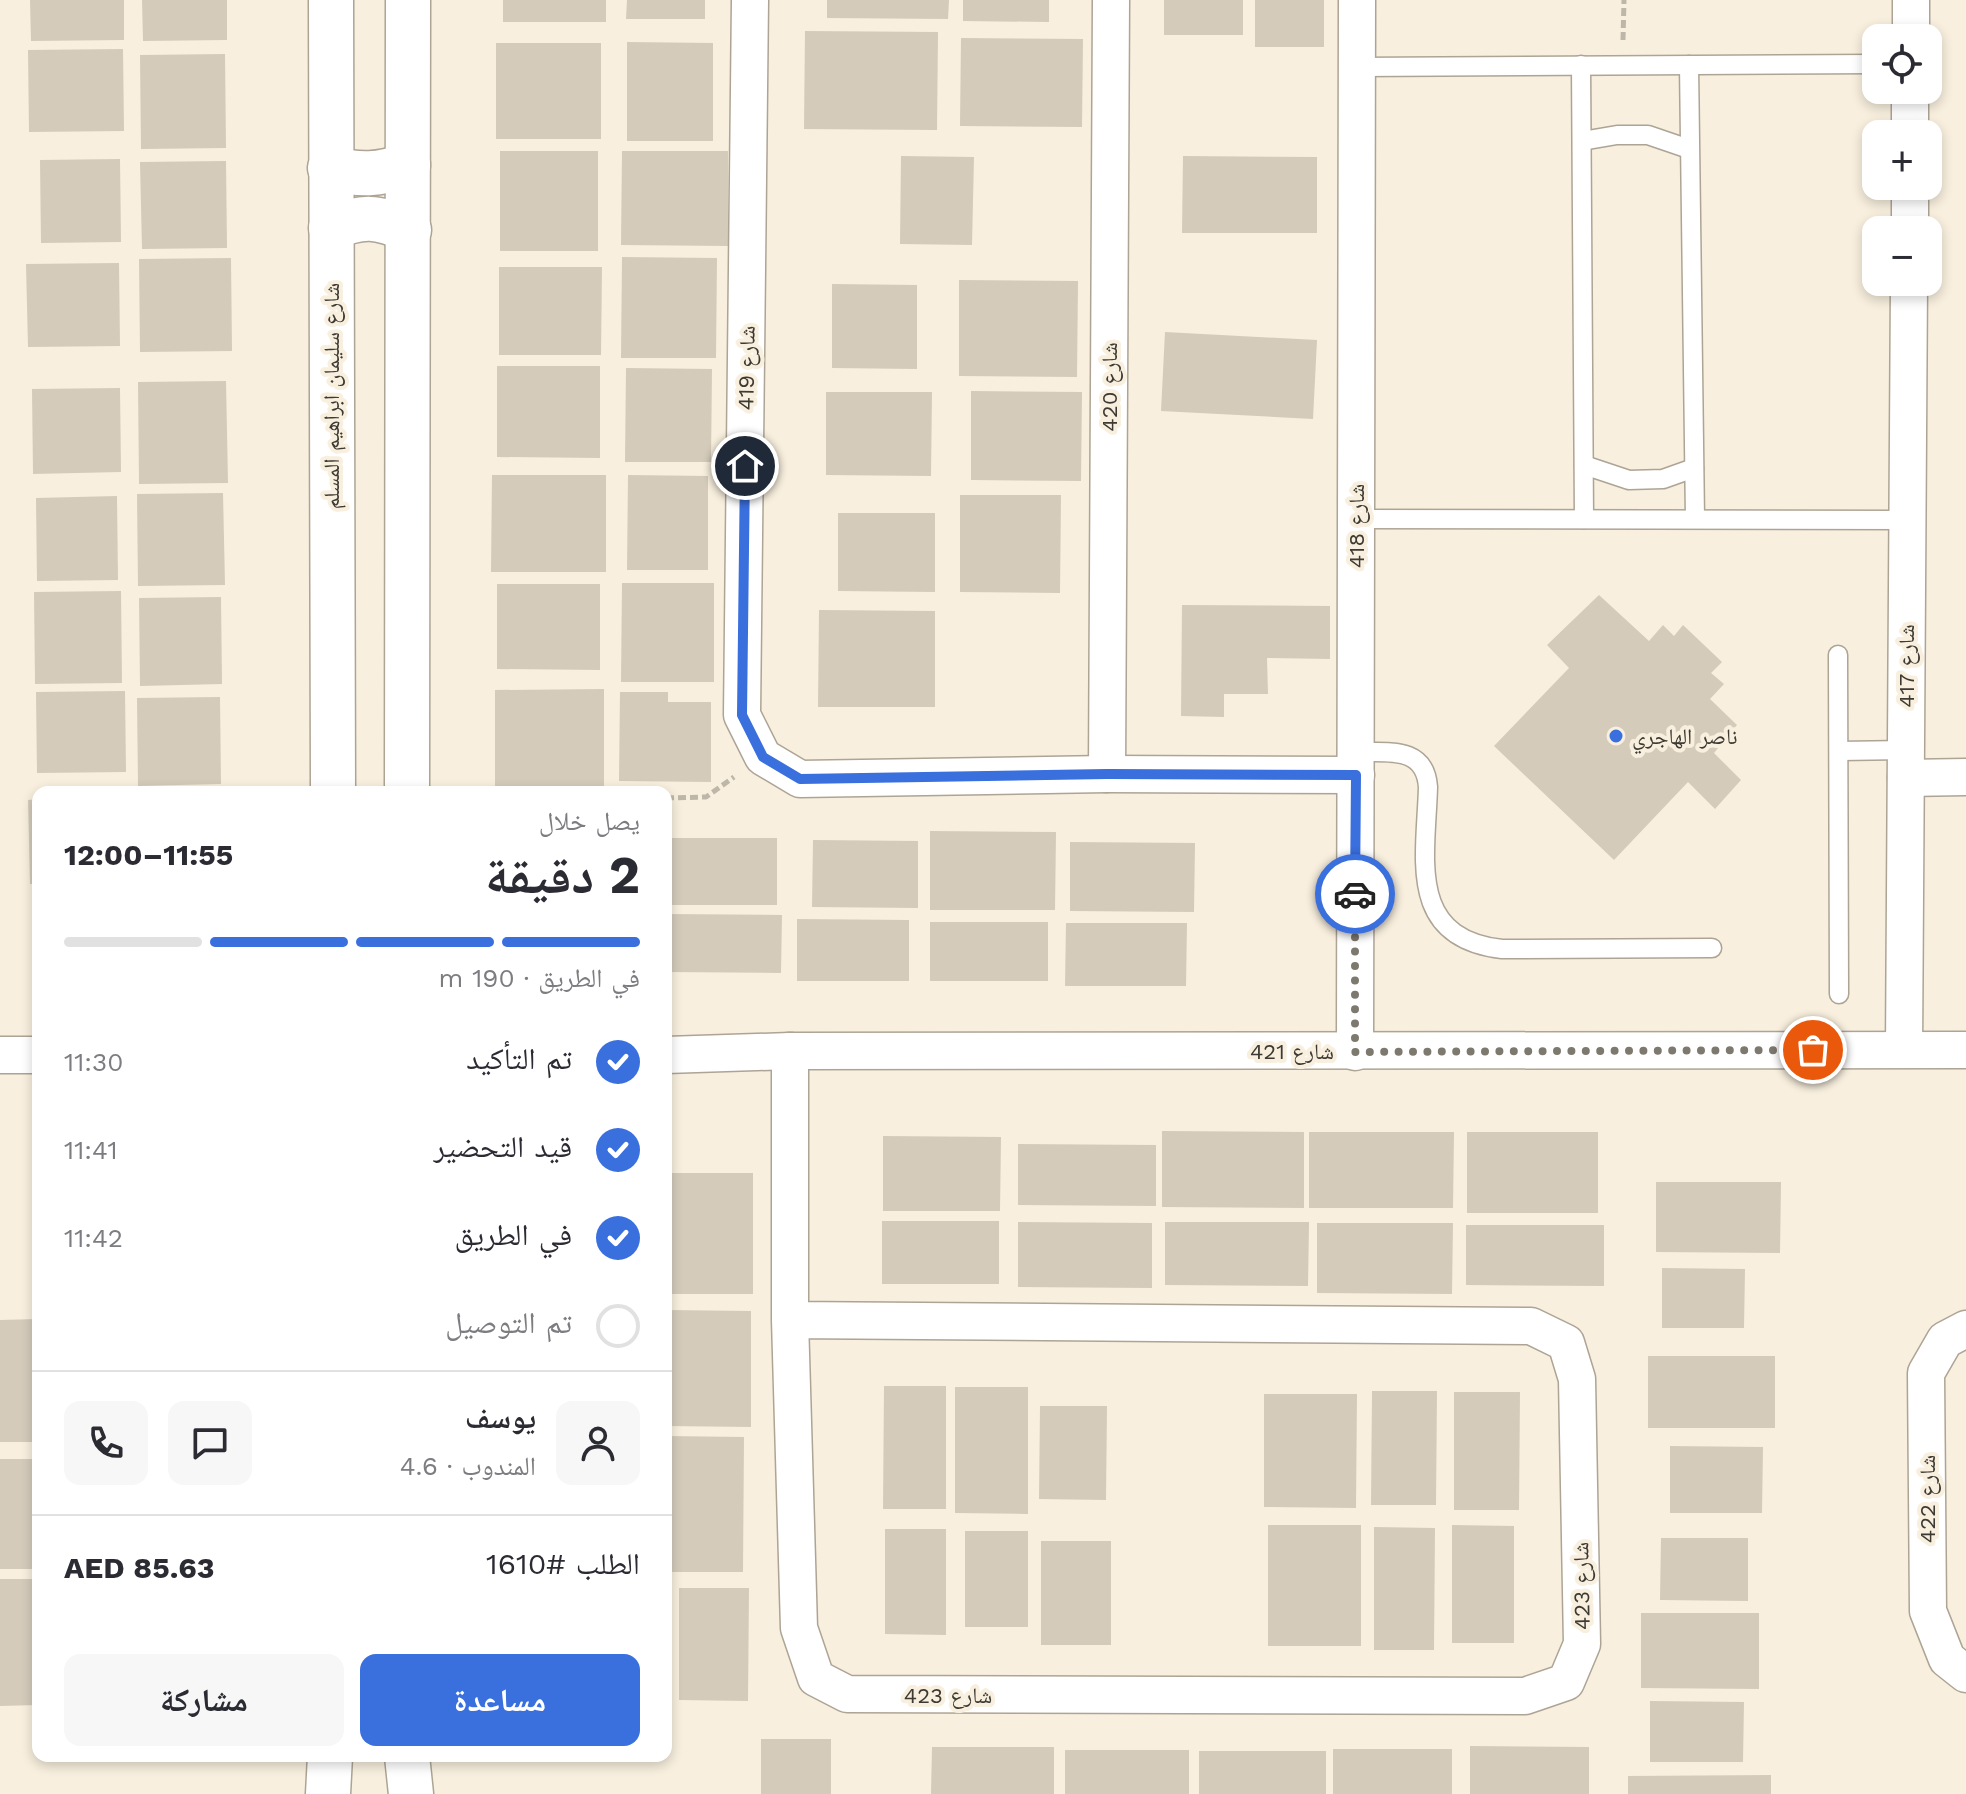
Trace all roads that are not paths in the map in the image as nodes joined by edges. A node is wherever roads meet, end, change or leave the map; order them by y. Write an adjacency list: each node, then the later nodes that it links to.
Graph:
1 (331, 0): 15 (street, شارع سليمان ابراهيم المسلم)
2 (408, 0): 14 (street)
3 (750, 0): 29 (street, شارع 419)
4 (1111, 0): 29 (street, شارع 420)
5 (1357, 0): 11 (street, شارع 418)
6 (1911, 0): 7 (street)
7 (1911, 24)
8 (1862, 64): 10 (lane)
9 (1581, 65): 10 (lane); 11 (lane); 12 (lane)
10 (1689, 65): 13 (lane)
11 (1357, 67): 21 (street, شارع 418)
12 (1582, 141): 13 (lane); 19 (lane)
13 (1689, 149): 20 (lane)
14 (408, 165): 15 (street); 17 (street)
15 (330, 168): 16 (street, شارع سليمان ابراهيم المسلم)
16 (331, 228): 17 (street); 31 (street, شارع سليمان ابراهيم المسلم)
17 (409, 230): 32 (street)
18 (1909, 296): 24 (street, شارع 417)
19 (1584, 465): 20 (lane); 22 (lane)
20 (1694, 468): 23 (lane)
21 (1356, 519): 22 (lane); 27 (street, شارع 418)
22 (1584, 519): 23 (lane)
23 (1695, 519): 24 (lane)
24 (1908, 520): 28 (street, شارع 417)
25 (1838, 655): 26 (lane)
26 (1839, 751): 28 (lane); 34 (lane)
27 (1356, 763): 29 (street); 33 (lane); 38 (street, شارع 418)
28 (1906, 764): 30 (street); 35 (street, شارع 417)
29 (1107, 774)
30 (1966, 777)
31 (333, 786)
32 (407, 786)
33 (1712, 948)
34 (1839, 994)
35 (1904, 1049): 36 (street, شارع 421); 38 (street, شارع 421)
36 (1966, 1050)
37 (790, 1051): 38 (street, شارع 421); 41 (street, شارع 421); 42 (street, شارع 423)
38 (1355, 1052)
39 (0, 1055): 40 (street)
40 (32, 1055)
41 (672, 1055)
42 (790, 1320): 42 (street, شارع 423)
43 (1966, 1329): 44 (street, شارع 422)
44 (1966, 1674)
45 (330, 1762): 47 (street)
46 (408, 1762): 48 (street)
47 (328, 1794)
48 (411, 1794)

